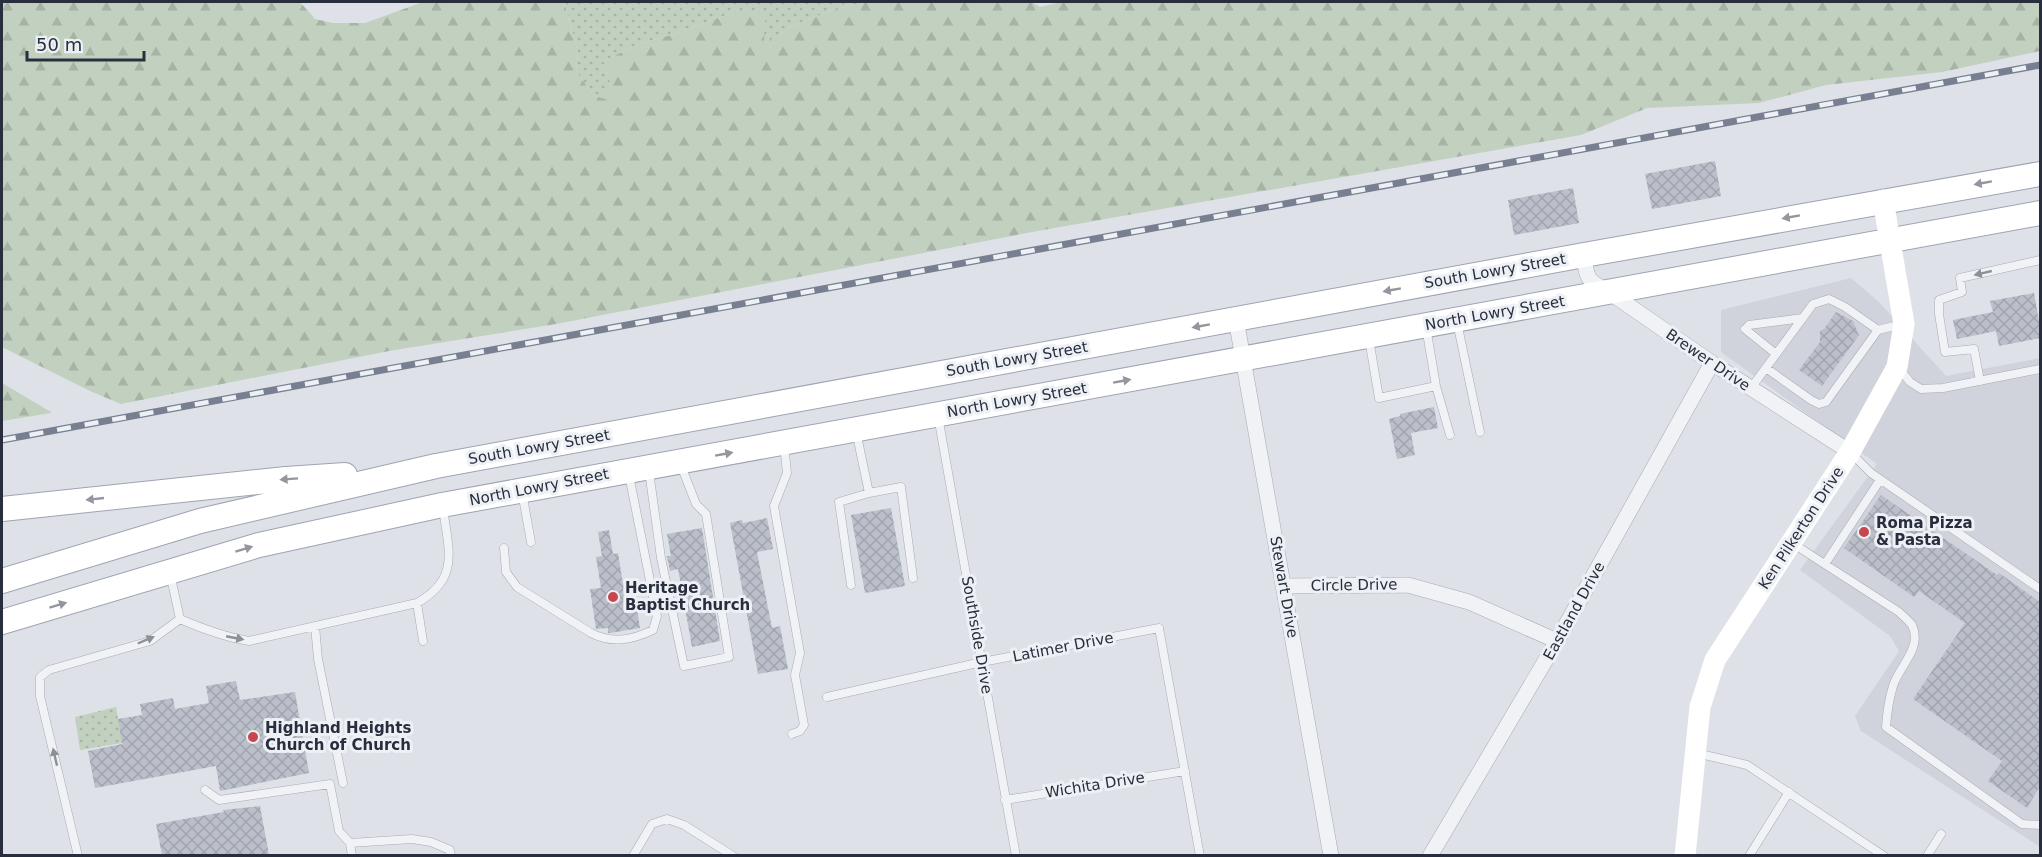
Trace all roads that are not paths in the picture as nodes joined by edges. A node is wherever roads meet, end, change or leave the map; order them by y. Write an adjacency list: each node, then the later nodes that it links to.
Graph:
1 (2040, 174): 2 (main road, South Lowry Street, one-way to 2)
2 (1884, 200): 4 (street, Ken Pilkerton Drive); 5 (main road, South Lowry Street, one-way to 5)
3 (2040, 213): 4 (main road, North Lowry Street)
4 (1890, 239): 7 (main road, North Lowry Street); 11 (street, Ken Pilkerton Drive)
5 (1584, 255): 7 (street, Brewer Drive); 9 (main road, South Lowry Street, one-way to 9)
6 (2040, 260): 21 (lane, one-way to 21)
7 (1609, 292): 10 (main road, North Lowry Street); 17 (street, Brewer Drive)
8 (1803, 318): 13 (lane); 15 (lane); 15 (lane)
9 (1236, 319): 16 (street, Stewart Drive); 25 (main road, South Lowry Street, one-way to 25)
10 (1456, 320): 12 (main road, North Lowry Street); 27 (lane)
11 (1904, 324): 13 (lane); 18 (street, Ken Pilkerton Drive)
12 (1426, 325): 14 (main road, North Lowry Street); 22 (lane)
13 (1878, 330): 19 (lane)
14 (1369, 336): 16 (main road, North Lowry Street); 22 (lane)
15 (1776, 354): 19 (lane)
16 (1242, 359): 24 (main road, North Lowry Street, one-way to 16); 48 (street, Stewart Drive)
17 (1712, 363): 23 (street, Brewer Drive); 55 (street, Eastland Drive)
18 (1897, 366): 21 (lane); 30 (street, Ken Pilkerton Drive)
19 (1766, 368): 23 (lane)
20 (2040, 369): 21 (lane)
21 (1980, 381)
22 (1436, 386): 28 (lane)
23 (1751, 388): 30 (street, Brewer Drive)
24 (938, 415): 26 (main road, North Lowry Street); 56 (lane, Southside Drive)
25 (673, 423): 31 (main road); 32 (main road, South Lowry Street)
26 (856, 429): 29 (main road, North Lowry Street); 37 (lane)
27 (1480, 432)
28 (1450, 435)
29 (784, 443): 31 (main road, North Lowry Street, one-way to 29); 58 (lane)
30 (1850, 452): 35 (lane); 41 (street, Ken Pilkerton Drive)
31 (679, 462): 33 (main road, North Lowry Street); 33 (lane)
32 (436, 466): 34 (main road, South Lowry Street); 38 (main road)
33 (638, 469): 36 (main road, North Lowry Street); 42 (lane)
34 (410, 472): 39 (main road, one-way to 39); 46 (main road, South Lowry Street)
35 (1880, 480): 43 (lane); 49 (lane)
36 (521, 490): 38 (main road, North Lowry Street); 40 (lane)
37 (869, 493): 45 (lane); 47 (lane)
38 (442, 505): 44 (main road, North Lowry Street, one-way to 38); 50 (lane)
39 (2, 509)
40 (531, 542)
41 (1791, 542): 43 (lane); 59 (street, Ken Pilkerton Drive)
42 (504, 548)
43 (1825, 564): 65 (lane)
44 (170, 572): 51 (lane); 52 (main road, North Lowry Street, one-way to 44)
45 (913, 578)
46 (2, 581)
47 (851, 585)
48 (1284, 586): 55 (street, Circle Drive); 75 (street, Stewart Drive)
49 (2040, 589)
50 (417, 603): 53 (lane); 54 (lane)
51 (180, 619): 53 (lane, one-way to 53); 68 (lane, one-way to 51)
52 (2, 622)
53 (315, 626): 61 (lane)
54 (423, 641)
55 (1557, 641): 76 (street, Eastland Drive)
56 (982, 662): 57 (lane, Latimer Drive); 60 (lane, Latimer Drive); 64 (lane, Southside Drive)
57 (827, 697)
58 (792, 734)
59 (1695, 753): 63 (lane); 77 (street, Ken Pilkerton Drive)
60 (1185, 771): 64 (lane, Wichita Drive); 74 (lane)
61 (343, 783)
62 (205, 790): 67 (lane)
63 (1789, 792): 78 (lane); 79 (lane)
64 (1005, 800): 73 (lane, Southside Drive)
65 (2040, 825)
66 (1941, 834): 80 (lane)
67 (350, 843): 69 (lane); 70 (lane)
68 (78, 855)
69 (352, 855)
70 (451, 855)
71 (633, 855): 72 (lane)
72 (733, 855)
73 (1016, 855)
74 (1200, 855)
75 (1331, 855)
76 (1430, 855)
77 (1685, 855)
78 (1749, 855)
79 (1884, 855)
80 (1927, 855)

